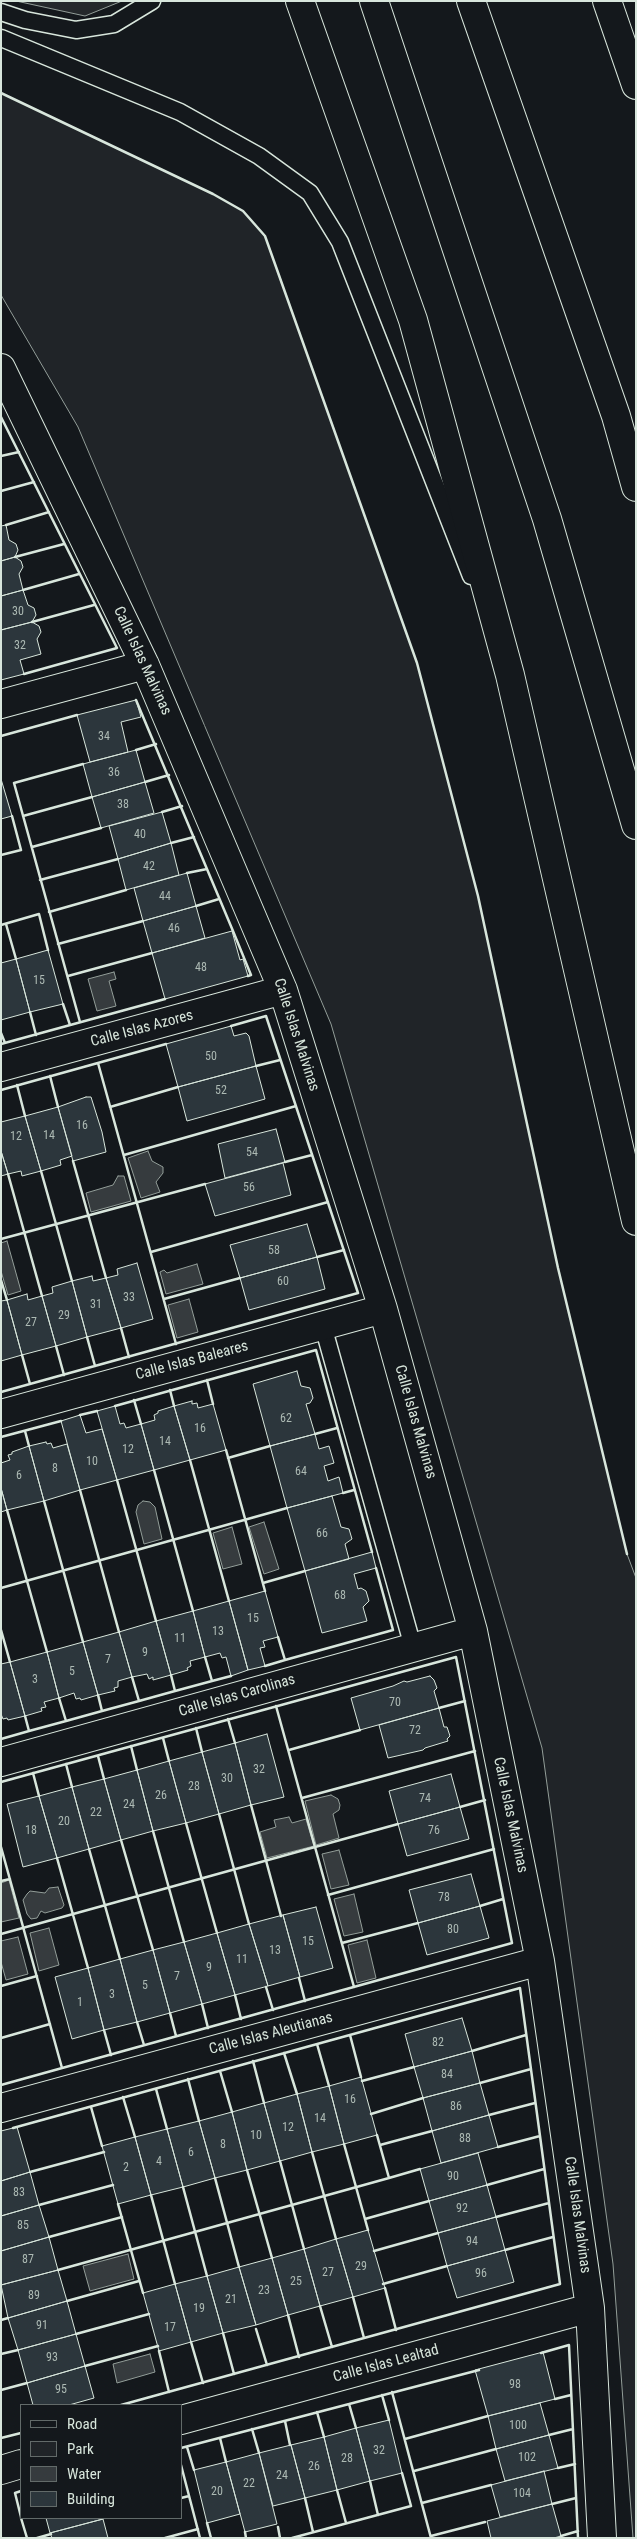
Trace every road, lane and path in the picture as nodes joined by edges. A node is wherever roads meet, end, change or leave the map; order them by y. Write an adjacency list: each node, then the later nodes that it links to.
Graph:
1 (152, 1): 6 (lane)
2 (300, 1): 12 (main road)
3 (471, 1): 10 (main road)
4 (607, 1): 8 (main road)
5 (375, 6): 14 (main road)
6 (1, 12)
7 (1, 38): 12 (lane)
8 (636, 85)
9 (1, 368): 11 (main road, Calle Islas Malvinas)
10 (636, 487)
11 (145, 665): 13 (main road); 15 (main road, Calle Islas Malvinas)
12 (510, 675): 17 (main road)
13 (1, 704)
14 (636, 825)
15 (283, 990): 16 (main road, Calle Islas Azores); 18 (main road, Calle Islas Malvinas)
16 (1, 1068)
17 (636, 1221)
18 (384, 1309): 19 (main road, Calle Islas Baleares); 21 (main road, Calle Islas Malvinas)
19 (323, 1326): 20 (main road, Calle Islas Baleares); 22 (lane)
20 (1, 1414)
21 (473, 1630): 22 (main road, Calle Islas Carolinas); 24 (main road, Calle Islas Malvinas)
22 (413, 1647): 23 (main road, Calle Islas Carolinas)
23 (1, 1762)
24 (540, 1961): 25 (main road, Calle Islas Aleutianas); 26 (main road, Calle Islas Malvinas)
25 (1, 2108)
26 (590, 2308): 27 (main road, Calle Islas Lealtad); 30 (main road, Calle Islas Malvinas)
27 (182, 2420)
28 (20, 2464): 29 (main road)
29 (1, 2470)
30 (602, 2538)

